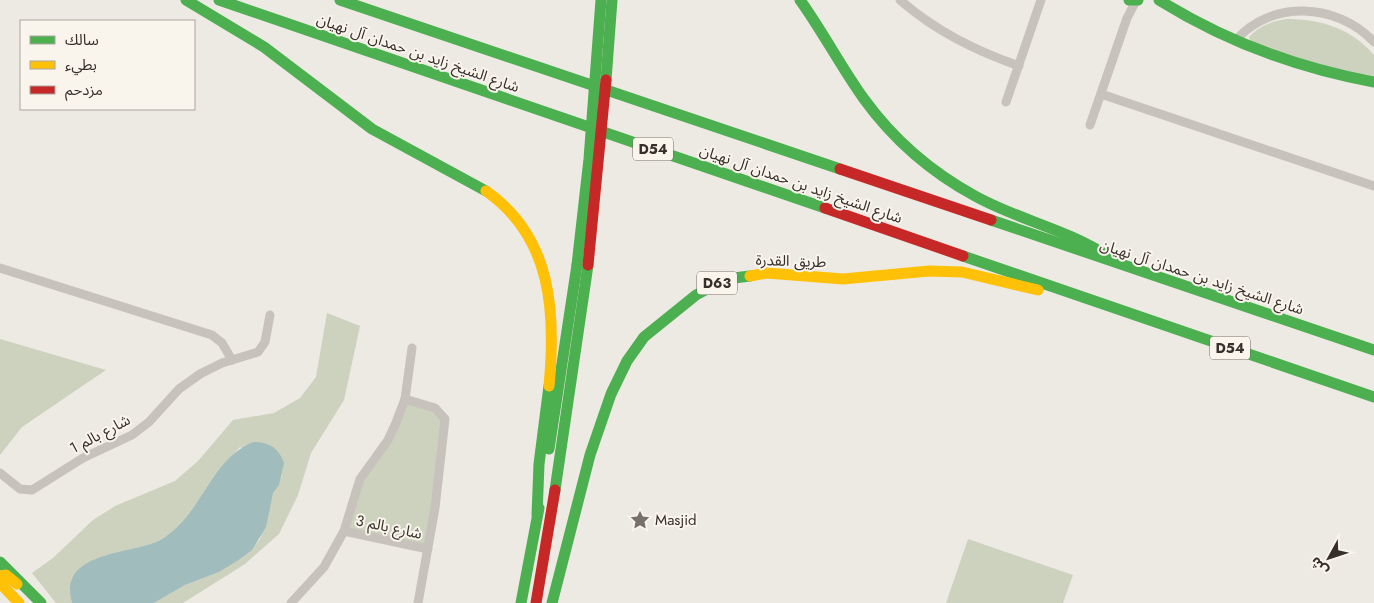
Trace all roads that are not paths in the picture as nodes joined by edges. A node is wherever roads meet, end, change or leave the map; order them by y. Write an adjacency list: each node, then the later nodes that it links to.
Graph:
1 (186, 0): 30 (main road)
2 (219, 0): 22 (main road, شارع الشيخ زايد بن حمدان آل نهيان / D54)
3 (340, 0): 20 (main road, شارع الشيخ زايد بن حمدان آل نهيان)
4 (601, 0): 19 (main road, bridge)
5 (612, 0): 19 (main road, bridge)
6 (800, 0): 20 (main road)
7 (900, 0): 13 (street)
8 (1042, 0): 13 (street)
9 (1135, 0): 10 (main road); 15 (street)
10 (1161, 1): 11 (main road)
11 (1236, 40): 12 (street); 14 (main road)
12 (1374, 42)
13 (1019, 66): 16 (street)
14 (1374, 82)
15 (1101, 94): 17 (street); 18 (street)
16 (1006, 102)
17 (1090, 125)
18 (1374, 186)
19 (583, 265): 30 (main road); 42 (main road)
20 (1120, 265): 25 (main road, شارع الشيخ زايد بن حمدان آل نهيان)
21 (0, 268): 26 (street)
22 (1087, 298): 27 (main road, شارع الشيخ زايد بن حمدان آل نهيان / D54); 43 (main road, طريق القدرة / D63)
23 (270, 315): 26 (street, شارع بالم 1)
24 (412, 348): 28 (street)
25 (1374, 350)
26 (232, 360): 29 (street, شارع بالم 1)
27 (1374, 397)
28 (404, 399): 31 (street); 32 (street)
29 (0, 474)
30 (537, 515): 41 (main road)
31 (344, 531): 32 (street, شارع بالم 3); 39 (street)
32 (428, 549): 40 (street)
33 (0, 562): 38 (main road)
34 (0, 576): 37 (main road)
35 (0, 583): 36 (main road)
36 (20, 603)
37 (37, 603)
38 (41, 603)
39 (291, 603)
40 (418, 603)
41 (521, 603)
42 (536, 603)
43 (552, 603)

